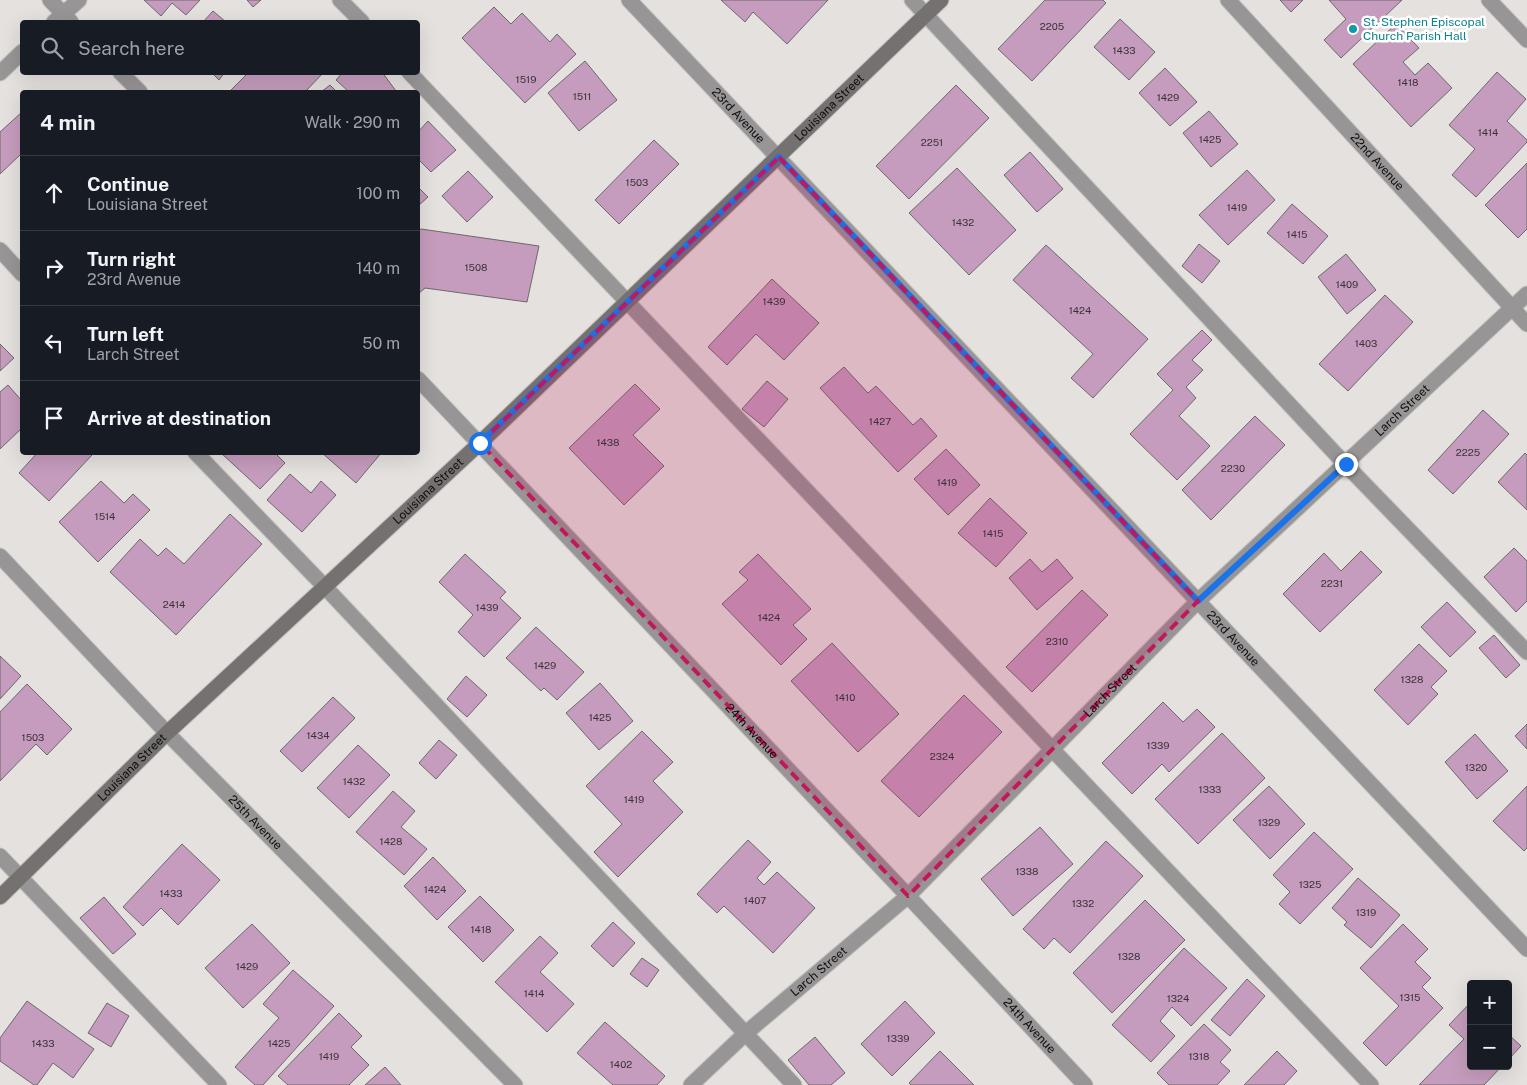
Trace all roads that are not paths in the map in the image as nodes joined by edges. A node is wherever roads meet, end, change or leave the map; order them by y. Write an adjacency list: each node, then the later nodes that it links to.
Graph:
1 (50, 0): 10 (street)
2 (79, 0): 10 (street)
3 (340, 0): 11 (street)
4 (630, 0): 18 (street, 23rd Avenue)
5 (912, 0): 9 (street)
6 (941, 0): 9 (street, Louisiana Street)
7 (1228, 0): 23 (street, 22nd Avenue)
8 (1489, 0): 12 (street)
9 (926, 14): 18 (street, Louisiana Street); 28 (street)
10 (63, 20)
11 (360, 20)
12 (1527, 40)
13 (20, 54): 14 (street)
14 (0, 73)
15 (123, 75): 17 (street)
16 (412, 75): 22 (street)
17 (138, 90)
18 (779, 157): 22 (street, Louisiana Street); 31 (street, 23rd Avenue)
19 (0, 250): 20 (street)
20 (20, 272)
21 (1527, 294): 23 (street, Larch Street)
22 (627, 303): 26 (street, Louisiana Street); 34 (street)
23 (1512, 308): 24 (street, 22nd Avenue); 28 (street, Larch Street)
24 (1527, 324)
25 (420, 381): 26 (street, 24th Avenue)
26 (480, 443): 30 (street, Louisiana Street); 37 (street, 24th Avenue)
27 (198, 455): 30 (street)
28 (1346, 464): 31 (street, Larch Street); 32 (street)
29 (0, 556): 33 (street, 25th Avenue)
30 (325, 587): 33 (street, Louisiana Street); 40 (street)
31 (1198, 601): 34 (street, Larch Street); 39 (street, 23rd Avenue)
32 (1527, 652)
33 (167, 733): 36 (street, Louisiana Street); 42 (street, 25th Avenue)
34 (1051, 750): 37 (street, Larch Street); 46 (street)
35 (0, 856): 36 (street)
36 (20, 878): 38 (street, Louisiana Street); 41 (street)
37 (908, 896): 40 (street, Larch Street); 45 (street, 24th Avenue)
38 (0, 897)
39 (1527, 949)
40 (746, 1033): 43 (street, Larch Street); 44 (street)
41 (219, 1085)
42 (515, 1085)
43 (691, 1085)
44 (794, 1085)
45 (1085, 1085)
46 (1371, 1085)

